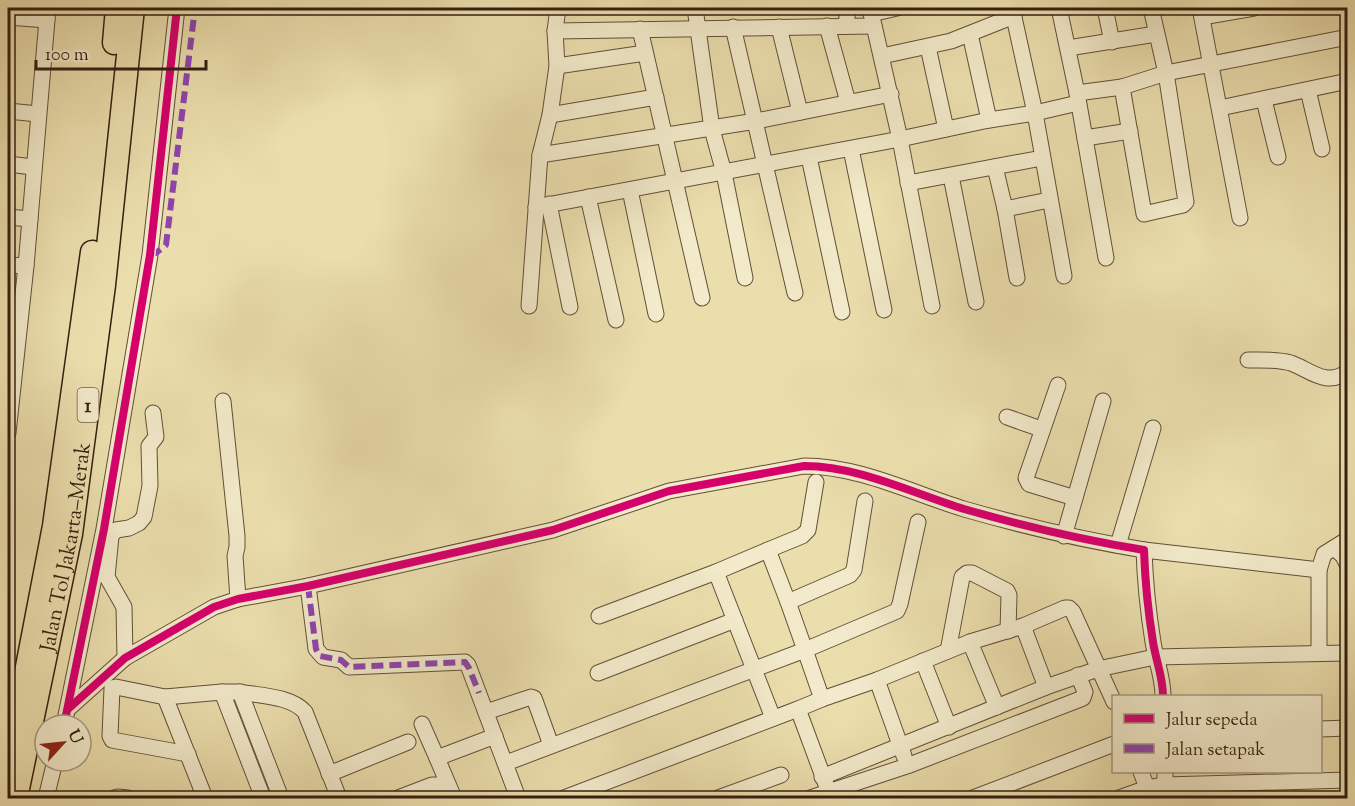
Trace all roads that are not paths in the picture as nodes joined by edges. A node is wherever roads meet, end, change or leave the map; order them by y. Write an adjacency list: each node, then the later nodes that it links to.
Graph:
1 (117, 8): 163 (highway, Jalan Tol Jakarta–Merak / 1)
2 (133, 8): 174 (highway, Jalan Tol Jakarta–Merak / 1)
3 (177, 8): 144 (street)
4 (558, 8): 23 (street)
5 (695, 8): 21 (street)
6 (848, 8): 18 (street)
7 (897, 8): 15 (street)
8 (1059, 8): 29 (street)
9 (1105, 8): 27 (street)
10 (1151, 8): 25 (street)
11 (1254, 8): 13 (street)
12 (1013, 12): 24 (street); 46 (street)
13 (1201, 12): 32 (street)
14 (47, 14): 16 (street); 47 (street)
15 (872, 16): 18 (street); 31 (street)
16 (8, 17)
17 (827, 26): 18 (street); 20 (street); 42 (street)
18 (846, 26)
19 (733, 27): 20 (street); 21 (street); 50 (street)
20 (779, 27): 45 (street)
21 (698, 28): 22 (street); 51 (street)
22 (640, 29): 23 (street); 30 (street)
23 (555, 31): 33 (street)
24 (970, 34): 28 (street); 49 (street)
25 (1156, 34): 27 (street); 34 (street)
26 (1347, 37): 32 (street)
27 (1112, 42): 29 (street)
28 (928, 47): 31 (street); 52 (street)
29 (1068, 48): 40 (street)
30 (645, 52): 33 (street); 39 (street)
31 (882, 56): 38 (street)
32 (1212, 65): 34 (street); 43 (street)
33 (556, 66): 48 (street)
34 (1166, 74): 36 (street); 53 (street)
35 (1347, 81): 37 (street)
36 (1122, 87): 40 (street); 53 (street)
37 (1308, 90): 41 (street); 57 (street)
38 (891, 94): 42 (street); 55 (street)
39 (656, 97): 48 (street); 84 (street)
40 (1078, 98): 46 (street); 54 (street)
41 (1264, 100): 43 (street); 60 (street)
42 (848, 102): 45 (street)
43 (1220, 108): 75 (street)
44 (8, 111): 47 (street)
45 (800, 112): 50 (street)
46 (1035, 113): 49 (street); 61 (street)
47 (38, 114): 64 (street)
48 (550, 115): 58 (street)
49 (989, 120): 52 (street)
50 (756, 121): 51 (street); 63 (street)
51 (712, 129): 58 (street); 66 (street)
52 (946, 129): 55 (street)
53 (1130, 131): 54 (street)
54 (1085, 138): 77 (street)
55 (900, 139): 56 (street); 68 (street)
56 (851, 149): 59 (street); 89 (street)
57 (1322, 149)
58 (540, 155): 72 (street)
59 (809, 157): 63 (street); 90 (street)
60 (1278, 157)
61 (1042, 158): 65 (street); 71 (street)
62 (8, 164): 64 (street)
63 (766, 165): 66 (street); 83 (street)
64 (33, 167): 76 (street)
65 (995, 167): 67 (street); 73 (street)
66 (724, 172): 69 (street); 81 (street)
67 (951, 176): 68 (street); 85 (street)
68 (908, 183): 87 (street)
69 (630, 190): 70 (street); 91 (street)
70 (588, 197): 72 (street); 93 (street)
71 (1049, 200): 73 (street); 80 (street)
72 (542, 206): 86 (street); 88 (street)
73 (1005, 209): 82 (street)
74 (8, 217): 76 (street)
75 (1240, 218)
76 (30, 219): 79 (street)
77 (1106, 258)
78 (8, 265): 79 (street)
79 (26, 266): 92 (street)
80 (1064, 276)
81 (745, 278)
82 (1017, 278)
83 (795, 293)
84 (702, 298)
85 (976, 302)
86 (529, 306)
87 (932, 306)
88 (570, 307)
89 (884, 310)
90 (842, 312)
91 (656, 314)
92 (14, 317): 103 (street)
93 (616, 320)
94 (1248, 360): 95 (street)
95 (1347, 371)
96 (1058, 385): 102 (street)
97 (223, 401): 118 (street)
98 (1103, 401): 105 (street)
99 (153, 413): 129 (street)
100 (1007, 417): 102 (street)
101 (1153, 428): 110 (street)
102 (1041, 429): 105 (street)
103 (8, 433)
104 (816, 482): 112 (street)
105 (1075, 498): 108 (street)
106 (866, 501): 119 (street)
107 (918, 522): 124 (street)
108 (1064, 536): 110 (street); 117 (street)
109 (1347, 539): 111 (street)
110 (1118, 545): 113 (street)
111 (1334, 548): 114 (street); 115 (street)
112 (768, 550): 116 (street); 119 (street)
113 (1144, 550): 115 (street); 128 (street)
114 (1347, 566)
115 (1319, 570): 126 (street)
116 (716, 572): 120 (street); 121 (street)
117 (308, 586): 118 (street); 146 (street)
118 (238, 599): 129 (street)
119 (788, 602): 124 (street)
120 (599, 616)
121 (735, 620): 131 (street); 133 (street)
122 (1016, 628): 123 (street); 125 (street); 132 (street); 136 (street)
123 (970, 642): 125 (street); 143 (street)
124 (804, 650): 131 (street); 141 (street)
125 (948, 651): 130 (street)
126 (1319, 652): 127 (street); 128 (street)
127 (1347, 653)
128 (1155, 657): 132 (street); 139 (street)
129 (125, 658): 144 (street)
130 (923, 661): 135 (street); 151 (street)
131 (754, 669): 148 (street); 158 (street)
132 (1098, 669): 134 (street); 142 (street)
133 (598, 674)
134 (1078, 675): 136 (street); 155 (street)
135 (877, 680): 141 (street); 159 (street)
136 (1046, 687): 143 (street)
137 (222, 692): 138 (street); 140 (street); 179 (street)
138 (240, 692): 167 (street); 180 (street)
139 (1163, 695)
140 (165, 697): 160 (street); 160 (street)
141 (822, 699): 145 (street)
142 (1112, 700)
143 (997, 706): 149 (street)
144 (68, 709): 147 (street)
145 (798, 709): 148 (street); 169 (street)
146 (486, 712): 154 (street); 158 (street)
147 (67, 713)
148 (773, 718): 186 (street)
149 (964, 721): 151 (street); 155 (street)
150 (422, 724): 161 (street)
151 (949, 727): 159 (street)
152 (1347, 728): 153 (street)
153 (1322, 729)
154 (495, 736): 161 (street); 162 (street)
155 (973, 740): 164 (street)
156 (408, 742): 167 (street)
157 (1112, 744): 189 (street)
158 (551, 745): 162 (street)
159 (900, 746): 164 (street); 169 (street)
160 (188, 754): 178 (street)
161 (437, 758): 184 (street)
162 (506, 763): 185 (street)
163 (8, 766)
164 (907, 766): 173 (street)
165 (52, 773): 175 (street)
166 (1142, 773): 172 (street)
167 (329, 774): 181 (street)
168 (781, 775): 187 (street)
169 (822, 777): 173 (street)
170 (1347, 780): 171 (street)
171 (1165, 785): 172 (street)
172 (1149, 793): 190 (street)
173 (829, 795): 188 (street)
174 (16, 798)
175 (46, 798)
176 (114, 798): 177 (street)
177 (128, 798)
178 (205, 798)
179 (263, 798)
180 (281, 798)
181 (339, 798)
182 (398, 798): 183 (street)
183 (443, 798)
184 (454, 798)
185 (518, 798)
186 (564, 798)
187 (718, 798)
188 (810, 798)
189 (973, 798)
190 (1119, 798)

